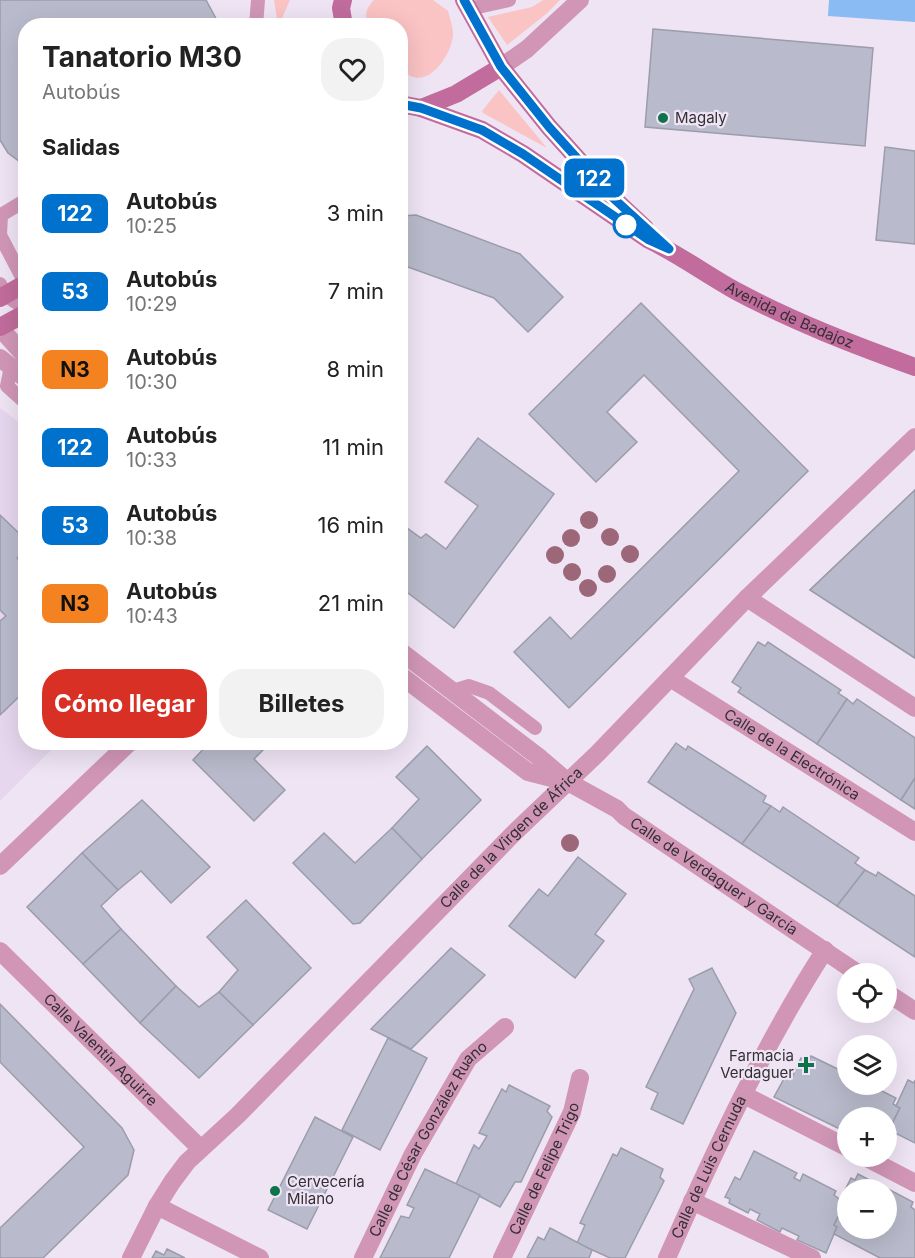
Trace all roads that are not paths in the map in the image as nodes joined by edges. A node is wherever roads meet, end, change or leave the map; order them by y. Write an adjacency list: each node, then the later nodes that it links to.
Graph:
1 (258, 0): 5 (lane)
2 (509, 0): 4 (lane)
3 (578, 1): 6 (street)
4 (466, 4): 6 (street, Avenida de Badajoz)
5 (257, 18)
6 (501, 67): 8 (street); 10 (street, Avenida de Badajoz)
7 (408, 106): 8 (street, Avenida de Badajoz)
8 (421, 108): 10 (street, Avenida de Badajoz)
9 (18, 205): 11 (lane)
10 (669, 249): 18 (street, Avenida de Badajoz)
11 (18, 271)
12 (18, 287): 13 (street)
13 (2, 293): 14 (lane)
14 (18, 305)
15 (18, 316): 16 (street)
16 (0, 328): 17 (street)
17 (12, 361): 19 (lane)
18 (915, 367)
19 (18, 396)
20 (915, 437): 21 (street, Calle de la Virgen de África)
21 (747, 598): 23 (street, Calle de la Virgen de África); 26 (street)
22 (408, 657): 25 (street, Calle de Verdaguer y García)
23 (670, 678): 29 (street, Calle de la Virgen de África); 30 (street, Calle de la Electrónica)
24 (408, 681): 29 (street, Calle de Verdaguer y García)
25 (453, 691): 27 (lane); 29 (street, Calle de Verdaguer y García)
26 (915, 708)
27 (535, 728)
28 (122, 750): 31 (street)
29 (568, 782): 32 (street, Calle de Verdaguer y García); 41 (street, Calle de la Virgen de África)
30 (915, 832)
31 (0, 866)
32 (825, 950): 34 (street, Calle de Verdaguer y García); 39 (street, Calle de Luis Cernuda)
33 (0, 951): 41 (street, Calle Valentín Aguirre)
34 (843, 963)
35 (897, 999): 36 (street)
36 (915, 1011)
37 (505, 1027): 48 (street, Calle de César González Ruano)
38 (580, 1078): 49 (street, Calle de Felipe Trigo)
39 (744, 1095): 40 (street); 44 (street, Calle de Luis Cernuda)
40 (837, 1142)
41 (201, 1149): 45 (street, Calle de la Virgen de África)
42 (884, 1167): 43 (street)
43 (915, 1183)
44 (692, 1201): 50 (street, Calle de Luis Cernuda); 51 (street)
45 (157, 1206): 46 (street, Calle de la Virgen de África); 47 (street)
46 (131, 1258)
47 (260, 1258)
48 (363, 1258)
49 (502, 1258)
50 (667, 1258)
51 (812, 1258)

